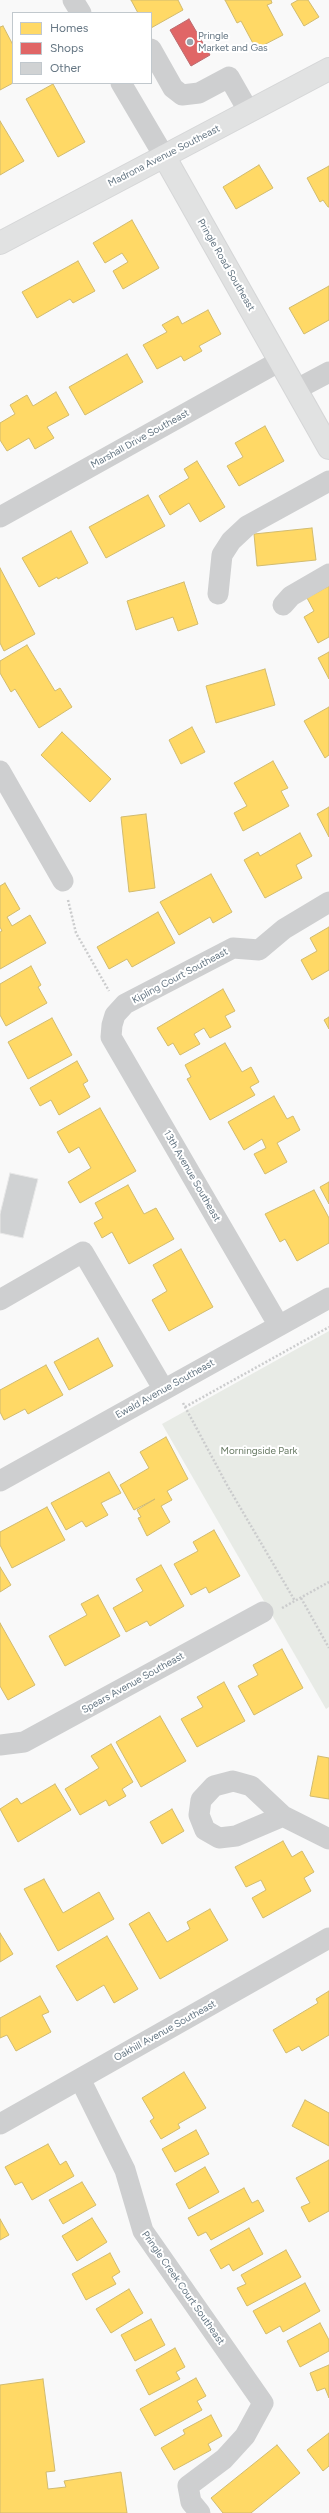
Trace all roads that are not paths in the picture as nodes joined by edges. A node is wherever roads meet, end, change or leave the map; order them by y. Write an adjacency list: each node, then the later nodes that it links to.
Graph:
1 (73, 0): 2 (street)
2 (80, 12)
3 (152, 51): 6 (street)
4 (329, 69): 6 (main road, Madrona Avenue Southeast)
5 (122, 84): 7 (street, Pringle Road Southeast)
6 (249, 112): 7 (main road, Madrona Avenue Southeast)
7 (164, 156): 8 (main road, Madrona Avenue Southeast); 9 (main road, Pringle Road Southeast)
8 (0, 243)
9 (280, 361): 11 (main road, Pringle Road Southeast); 14 (street, Marshall Drive Southeast)
10 (329, 372): 11 (street)
11 (297, 389): 12 (main road, Pringle Road Southeast)
12 (329, 448)
13 (329, 481): 16 (street)
14 (0, 517)
15 (329, 574): 17 (street)
16 (218, 594)
17 (283, 605)
18 (0, 771): 19 (street)
19 (63, 881)
20 (329, 902): 21 (street, Kipling Court Southeast)
21 (116, 1018): 24 (street, 13th Avenue Southeast)
22 (329, 1298): 24 (street, Ewald Avenue Southeast)
23 (0, 1300): 25 (street)
24 (279, 1326): 25 (street, Ewald Avenue Southeast)
25 (169, 1387): 26 (street, Ewald Avenue Southeast)
26 (0, 1481)
27 (263, 1612): 28 (street, Spears Avenue Southeast)
28 (0, 1745)
29 (283, 1816): 30 (street)
30 (329, 1839)
31 (329, 1938): 32 (street, Oakhill Avenue Southeast)
32 (80, 2079): 33 (street, Oakhill Avenue Southeast); 34 (street, Pringle Creek Court Southeast)
33 (0, 2124)
34 (200, 2513)

